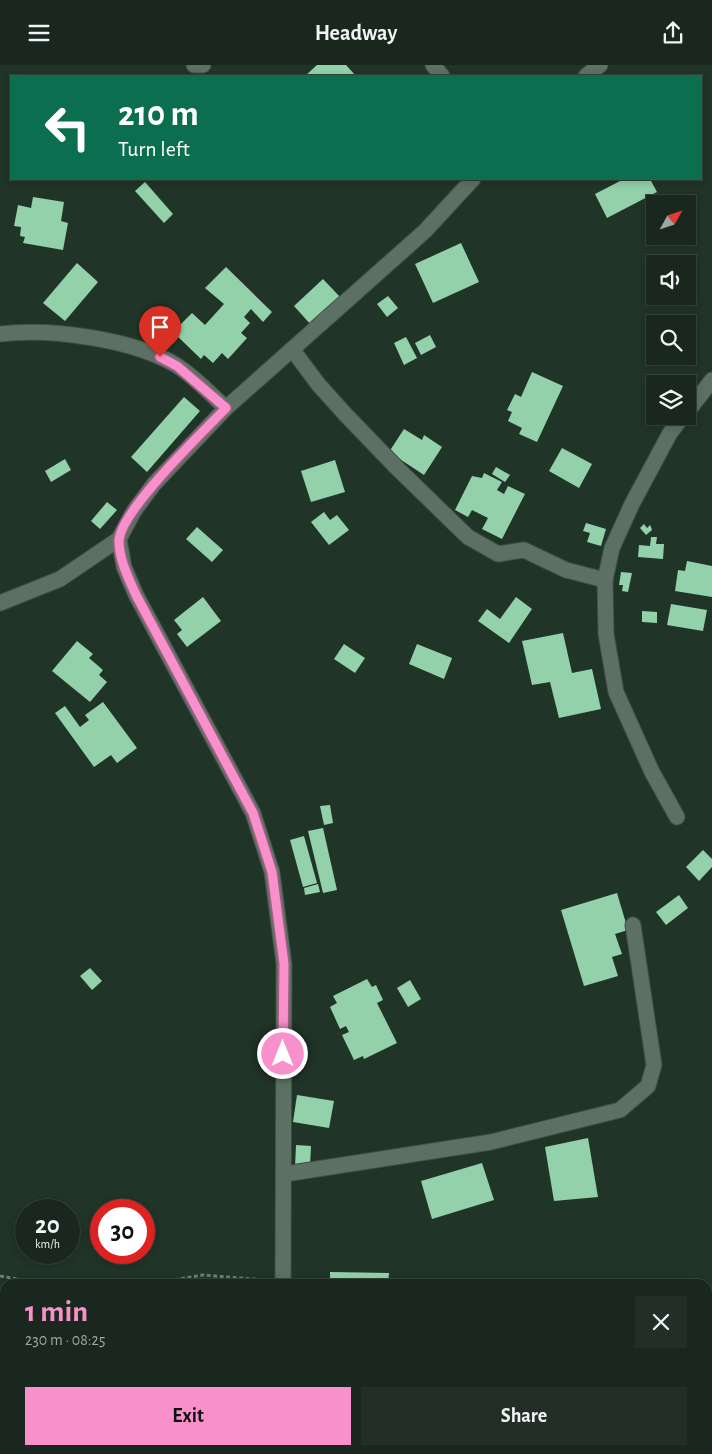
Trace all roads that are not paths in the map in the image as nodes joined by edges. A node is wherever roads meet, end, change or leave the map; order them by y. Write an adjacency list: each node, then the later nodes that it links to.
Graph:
1 (194, 65): 2 (street)
2 (202, 65)
3 (600, 65): 4 (street)
4 (587, 75)
5 (472, 180): 7 (street)
6 (0, 334): 10 (street)
7 (292, 349): 10 (street); 13 (street)
8 (712, 380): 9 (street)
9 (696, 401)
10 (226, 408): 12 (street)
11 (676, 425): 13 (street)
12 (119, 539): 14 (street); 17 (street)
13 (605, 579): 15 (street)
14 (0, 603)
15 (677, 817)
16 (633, 925): 17 (street)
17 (285, 1174): 18 (street)
18 (283, 1279)

